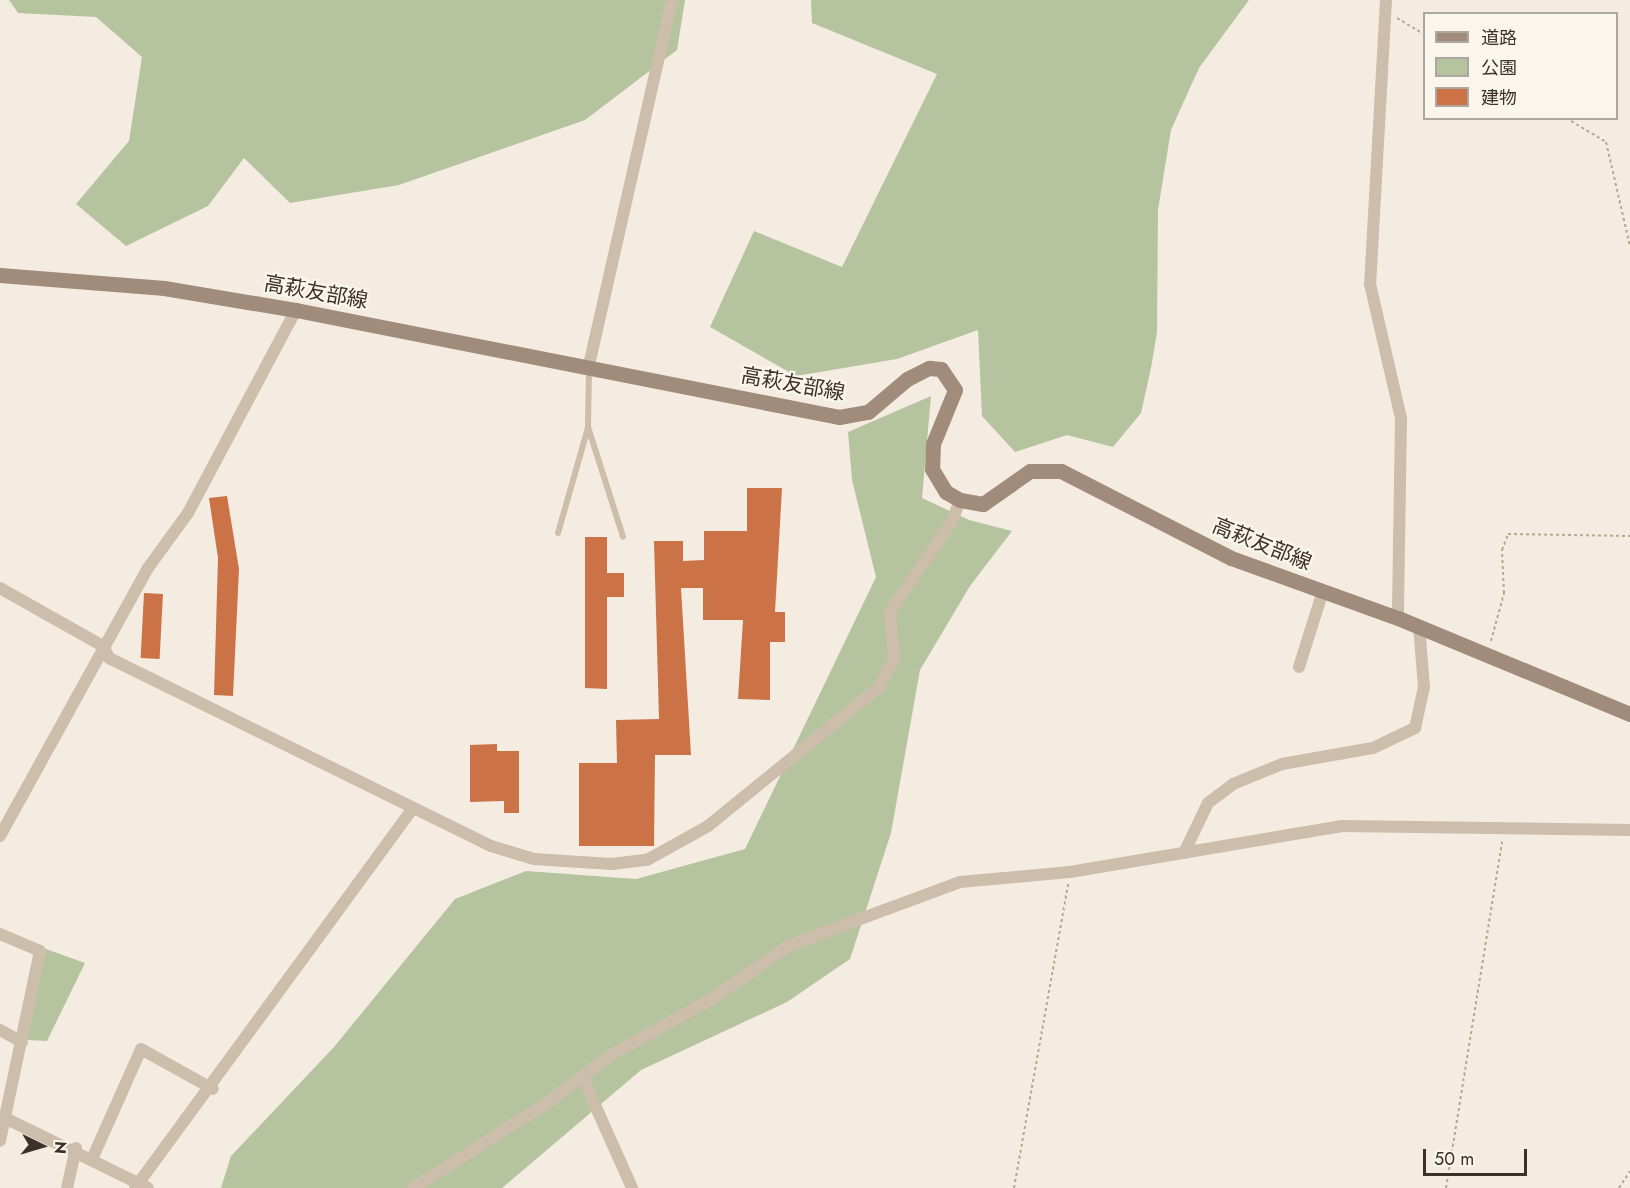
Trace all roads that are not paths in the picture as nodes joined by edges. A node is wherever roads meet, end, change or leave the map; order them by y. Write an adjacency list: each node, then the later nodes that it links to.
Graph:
1 (672, 0): 5 (street)
2 (1386, 6): 12 (street)
3 (0, 275): 4 (main road, 高萩友部線)
4 (297, 310): 5 (main road, 高萩友部線); 14 (street)
5 (589, 365): 6 (lane); 7 (main road, 高萩友部線)
6 (588, 427): 8 (lane); 9 (lane)
7 (960, 500): 11 (main road, 高萩友部線); 17 (street)
8 (558, 533)
9 (623, 537)
10 (0, 588): 14 (street)
11 (1323, 591): 12 (main road, 高萩友部線); 15 (street)
12 (1398, 618): 13 (main road, 高萩友部線)
13 (1419, 626): 16 (main road, 高萩友部線); 20 (street)
14 (103, 646): 17 (street); 19 (street)
15 (1299, 668)
16 (1630, 714)
17 (412, 809): 25 (street)
18 (1630, 830): 20 (street)
19 (0, 834)
20 (1184, 853): 24 (street)
21 (0, 934): 23 (street)
22 (0, 1030): 23 (street)
23 (21, 1042): 26 (street)
24 (582, 1076): 32 (street); 33 (street)
25 (213, 1089): 29 (street); 30 (street)
26 (5, 1118): 27 (street); 28 (street)
27 (0, 1141)
28 (76, 1148): 29 (street); 31 (street)
29 (93, 1156): 30 (street)
30 (140, 1186)
31 (67, 1188)
32 (413, 1188)
33 (632, 1188)

